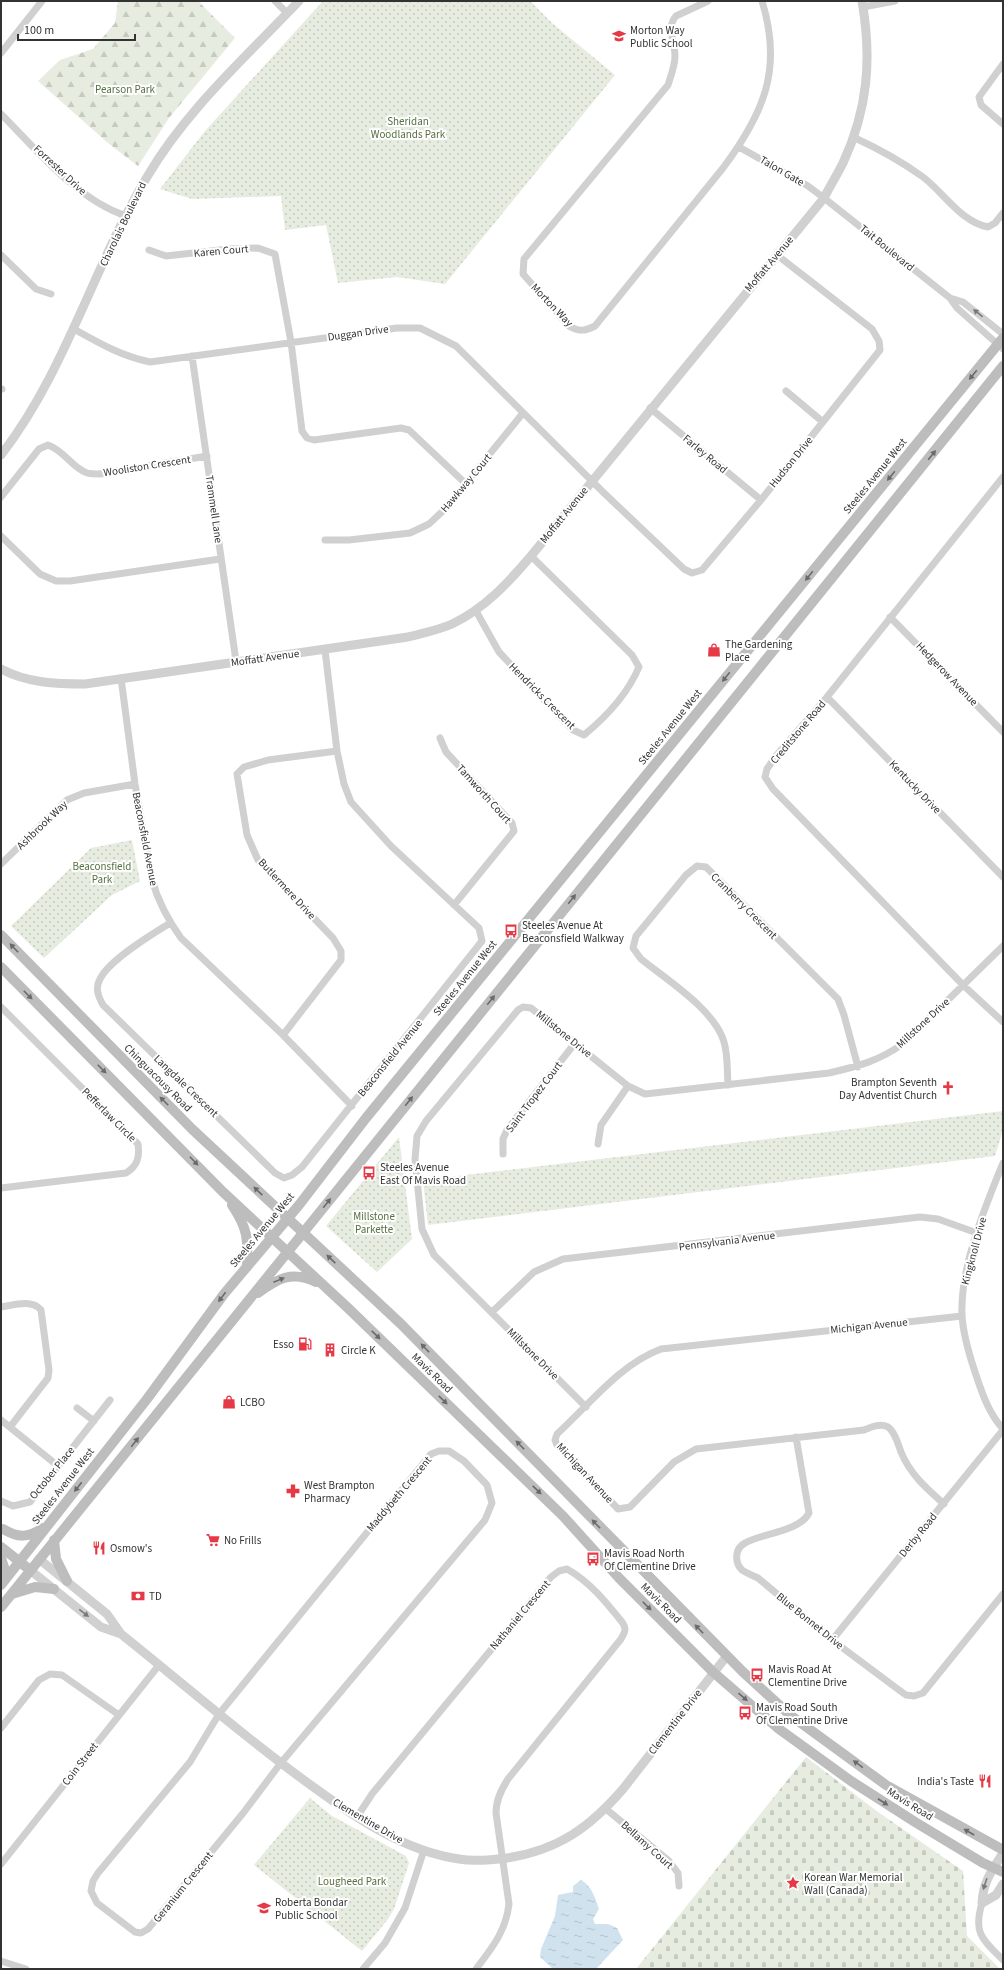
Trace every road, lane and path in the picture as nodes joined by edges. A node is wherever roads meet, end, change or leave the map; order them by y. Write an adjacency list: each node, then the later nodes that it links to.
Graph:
1 (42, 1): 9 (street)
2 (275, 1): 8 (street)
3 (299, 1): 8 (street, Charolais Boulevard)
4 (708, 1): 14 (street, Morton Way)
5 (762, 1): 14 (street, Morton Way)
6 (895, 1): 7 (street)
7 (863, 4): 13 (street, Moffatt Avenue)
8 (287, 13): 17 (street, Charolais Boulevard)
9 (1, 53)
10 (1003, 64): 12 (street)
11 (1, 114): 17 (street, Forrester Drive)
12 (1003, 124)
13 (853, 137): 15 (street, Moffatt Avenue); 16 (street)
14 (739, 147): 15 (street, Talon Gate)
15 (824, 198): 20 (street, Moffatt Avenue); 22 (street, Tait Boulevard)
16 (1003, 213)
17 (126, 216): 23 (street, Charolais Boulevard)
18 (149, 250): 25 (street, Karen Court)
19 (1, 255): 21 (street)
20 (777, 255): 30 (street, Moffatt Avenue); 32 (street, Hudson Drive)
21 (51, 294)
22 (950, 298): 24 (street, Tait Boulevard, one-way to 22); 26 (street, Tait Boulevard)
23 (74, 329): 27 (street, Duggan Drive); 33 (street, Charolais Boulevard)
24 (1003, 334)
25 (291, 342): 27 (street, Duggan Drive); 31 (street, Duggan Drive); 37 (street)
26 (1001, 344): 76 (main road, Steeles Avenue West, one-way to 76)
27 (192, 356): 34 (street, Trammell Lane)
28 (1003, 366): 77 (main road, one-way to 28)
29 (786, 391): 32 (street)
30 (650, 408): 36 (street, Moffatt Avenue); 39 (street, Farley Road)
31 (523, 413): 36 (street, Duggan Drive); 37 (street, Hawkway Court)
32 (823, 422): 39 (street, Hudson Drive)
33 (1, 454)
34 (207, 456): 38 (street, Wooliston Crescent); 43 (street, Trammell Lane)
35 (1003, 477): 45 (street, Creditstone Road)
36 (592, 480): 39 (street, Hudson Drive); 42 (street, Moffatt Avenue)
37 (466, 484): 41 (street, Hawkway Court)
38 (1, 497)
39 (760, 500)
40 (1, 536): 43 (street)
41 (325, 540)
42 (531, 556): 44 (street, Moffatt Avenue); 44 (street, Hendricks Crescent)
43 (220, 559): 47 (street, Trammell Lane)
44 (476, 611): 46 (street, Moffatt Avenue)
45 (890, 617): 50 (street, Creditstone Road); 51 (street, Hedgerow Avenue)
46 (325, 650): 47 (street, Moffatt Avenue); 53 (street, Beaconsfield Avenue)
47 (236, 661): 49 (street, Moffatt Avenue)
48 (2, 673): 49 (street, Moffatt Avenue)
49 (121, 678): 54 (street, Beaconsfield Avenue)
50 (827, 697): 56 (street, Kentucky Drive); 62 (street, Creditstone Road)
51 (1003, 732)
52 (440, 738): 57 (street, Tamworth Court)
53 (337, 751): 57 (street, Beaconsfield Avenue); 65 (street, Butlermere Drive)
54 (135, 784): 55 (street, Ashbrook Way); 58 (street, Beaconsfield Avenue)
55 (1, 864)
56 (1003, 877)
57 (454, 905): 70 (street, Beaconsfield Avenue)
58 (170, 923): 65 (street, Beaconsfield Avenue); 70 (street, Langdale Crescent)
59 (1, 935): 76 (main road, Chinguacousy Road, one-way to 59)
60 (1003, 946): 62 (street, Millstone Drive)
61 (1, 967): 75 (main road, one-way to 75)
62 (964, 985): 64 (street, Creditstone Road); 67 (street, Millstone Drive)
63 (1, 1007): 74 (street, Pefferlaw Circle)
64 (1003, 1022)
65 (282, 1036): 70 (street, Beaconsfield Avenue)
66 (575, 1043): 69 (street, Millstone Drive); 72 (street, Saint Tropez Court); 85 (street, Millstone Drive)
67 (858, 1066): 68 (street, Millstone Drive); 68 (street, Cranberry Crescent)
68 (728, 1084): 69 (street, Millstone Drive)
69 (628, 1086): 71 (street)
70 (352, 1106)
71 (598, 1144)
72 (503, 1154)
73 (1003, 1163): 78 (street, Kingknoll Drive)
74 (1, 1185)
75 (223, 1192): 79 (main road); 81 (main road)
76 (287, 1218): 77 (main road, Chinguacousy Road); 79 (main road, Steeles Avenue West)
77 (302, 1233): 80 (main road); 97 (main road, Mavis Road, one-way to 77)
78 (977, 1233): 85 (street, Pennsylvania Avenue); 86 (street, Kingknoll Drive)
79 (271, 1236): 80 (main road, Mavis Road); 81 (main road, Steeles Avenue West)
80 (288, 1251): 82 (main road, Mavis Road); 83 (main road)
81 (247, 1266): 100 (main road, Steeles Avenue West, one-way to 100)
82 (326, 1287): 83 (main road, one-way to 82); 99 (main road, Mavis Road, one-way to 99)
83 (247, 1302): 102 (main road, one-way to 83)
84 (1, 1307): 92 (street)
85 (492, 1312): 88 (street, Millstone Drive)
86 (962, 1316): 88 (street, Michigan Avenue); 93 (street, Kingknoll Drive)
87 (110, 1400): 91 (street, October Place)
88 (586, 1407): 94 (street, Michigan Avenue)
89 (77, 1408): 91 (street)
90 (1, 1420): 92 (street)
91 (94, 1421): 95 (street, October Place)
92 (10, 1427): 95 (street)
93 (1003, 1429): 98 (street, Derby Road)
94 (796, 1437): 98 (street, Michigan Avenue); 116 (street, Blue Bonnet Drive)
95 (58, 1466): 96 (street, October Place)
96 (1, 1500)
97 (577, 1503): 99 (main road); 117 (main road, Mavis Road, one-way to 97)
98 (944, 1504): 116 (street, Derby Road)
99 (564, 1516): 119 (main road, Mavis Road, one-way to 119)
100 (51, 1521): 101 (main road); 104 (main road, Steeles Avenue West)
101 (2, 1529): 104 (main road)
102 (54, 1540): 106 (main road); 109 (main road)
103 (1, 1547): 107 (main road)
104 (29, 1549): 106 (main road); 107 (main road, Steeles Avenue West)
105 (1, 1558): 110 (main road)
106 (39, 1559): 108 (main road); 109 (street, Clementine Drive)
107 (19, 1561): 108 (main road); 110 (main road, Steeles Avenue West)
108 (30, 1570): 111 (street, Clementine Drive); 112 (main road)
109 (67, 1581): 115 (street, Clementine Drive)
110 (1, 1584)
111 (54, 1589): 112 (main road); 115 (street, Clementine Drive, one-way to 115)
112 (12, 1594): 114 (main road)
113 (1003, 1594): 116 (street, Blue Bonnet Drive)
114 (1, 1607)
115 (120, 1634): 118 (street, Clementine Drive)
116 (833, 1639)
117 (726, 1657): 119 (street, Clementine Drive); 127 (main road, Mavis Road, one-way to 117)
118 (159, 1665): 120 (street, Clementine Drive); 121 (street, Coin Street)
119 (713, 1672): 124 (street, Clementine Drive); 130 (main road, Mavis Road, one-way to 130)
120 (219, 1714): 123 (street, Clementine Drive); 123 (street, Geranium Crescent); 123 (street, Maddybeth Crescent)
121 (119, 1715): 122 (street); 129 (street, Coin Street)
122 (1, 1728)
123 (280, 1764): 125 (street, Clementine Drive)
124 (606, 1809): 128 (street, Clementine Drive); 133 (street, Bellamy Court)
125 (357, 1817): 126 (street, Clementine Drive); 128 (street, Nathaniel Crescent)
126 (424, 1850): 128 (street, Clementine Drive); 138 (street)
127 (1003, 1852): 130 (street)
128 (501, 1859): 139 (street)
129 (1, 1864)
130 (993, 1867): 131 (main road, Mavis Road); 134 (street, one-way to 134)
131 (1003, 1872)
132 (1003, 1884): 134 (street)
133 (679, 1886)
134 (982, 1903): 135 (street)
135 (1003, 1960)
136 (1, 1961): 137 (street)
137 (26, 1969)
138 (363, 1969)
139 (476, 1969)

